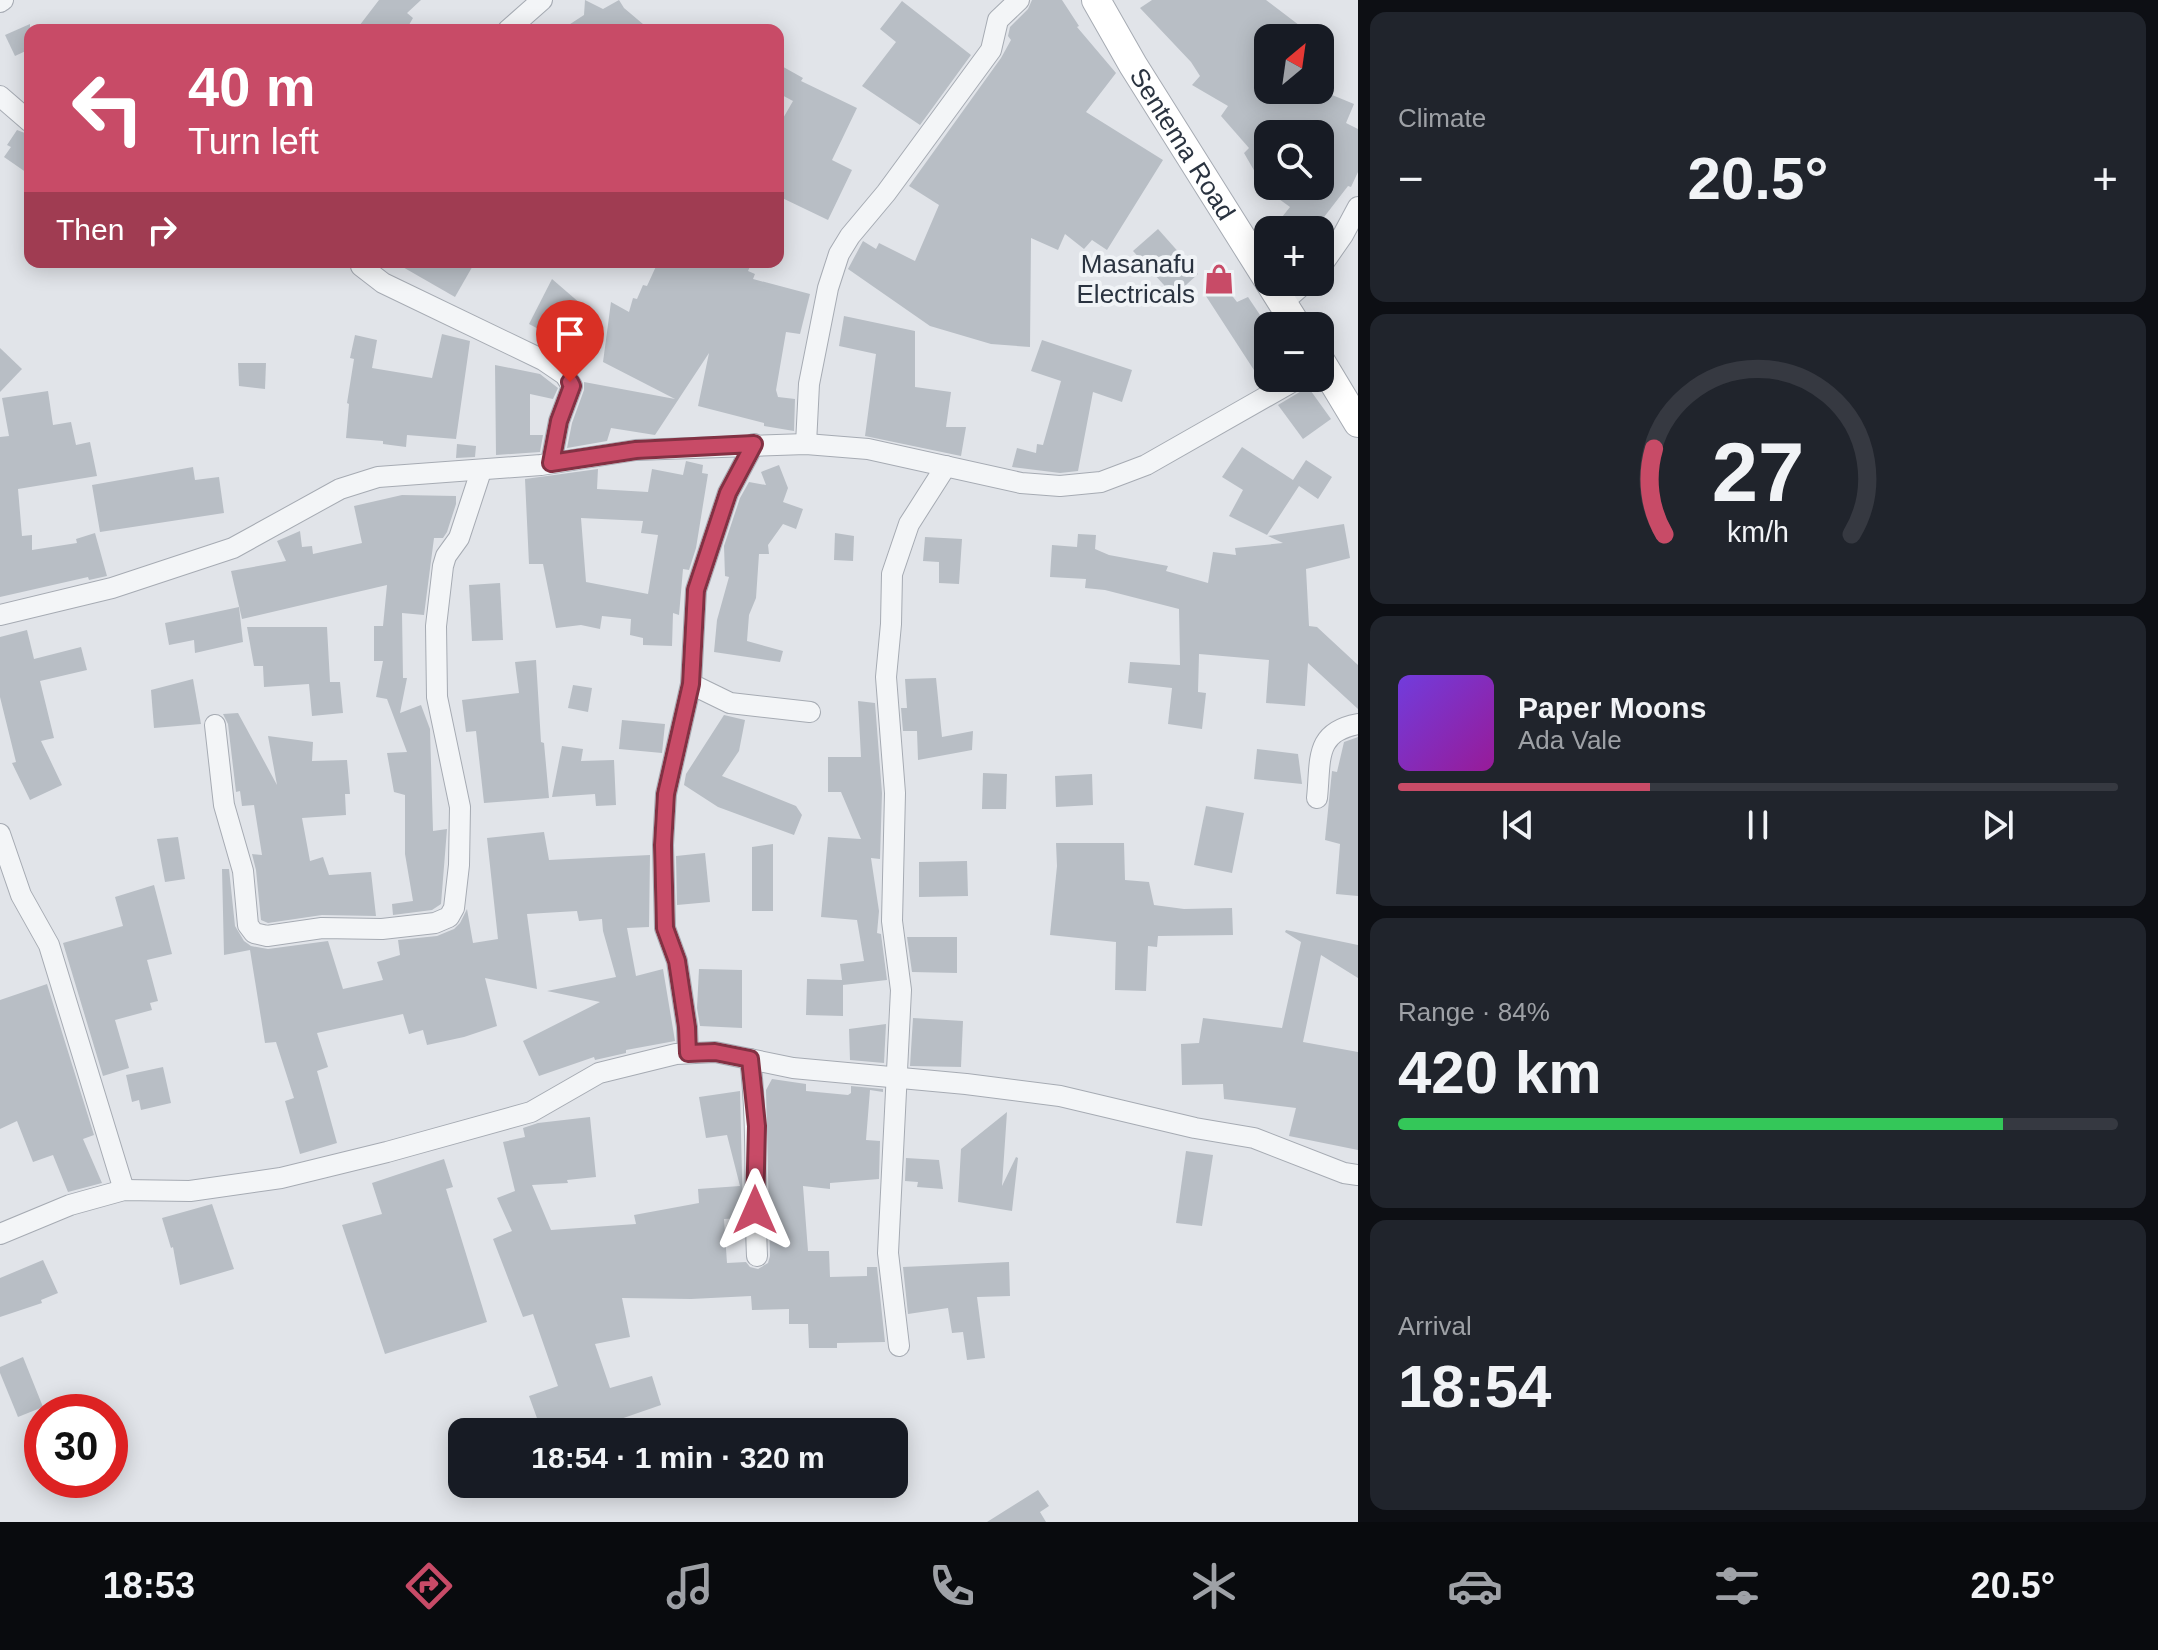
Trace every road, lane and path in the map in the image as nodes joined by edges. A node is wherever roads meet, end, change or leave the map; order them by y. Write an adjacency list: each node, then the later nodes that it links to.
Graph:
1 (542, 0): 4 (street)
2 (1019, 0): 15 (street)
3 (1096, 0): 10 (main road, Sentema Road)
4 (515, 24)
5 (0, 96): 6 (street)
6 (24, 117)
7 (1358, 207): 8 (street)
8 (1334, 248)
9 (364, 268): 16 (street)
10 (1287, 312)
11 (1334, 391): 13 (main road)
12 (1273, 392): 17 (street)
13 (1358, 423)
14 (754, 444): 15 (street); 16 (street); 20 (street)
15 (806, 444): 17 (street)
16 (551, 463): 18 (street)
17 (946, 466): 28 (street)
18 (481, 471): 19 (street); 23 (street)
19 (0, 615)
20 (691, 684): 21 (street); 26 (street)
21 (810, 712)
22 (1358, 724): 24 (street)
23 (215, 725)
24 (1317, 798)
25 (0, 834): 30 (street)
26 (688, 1053): 27 (street); 30 (street)
27 (750, 1059): 28 (street); 32 (street)
28 (895, 1077): 29 (street); 33 (street)
29 (1358, 1175)
30 (124, 1190): 31 (street)
31 (0, 1234)
32 (757, 1256)
33 (899, 1346)

